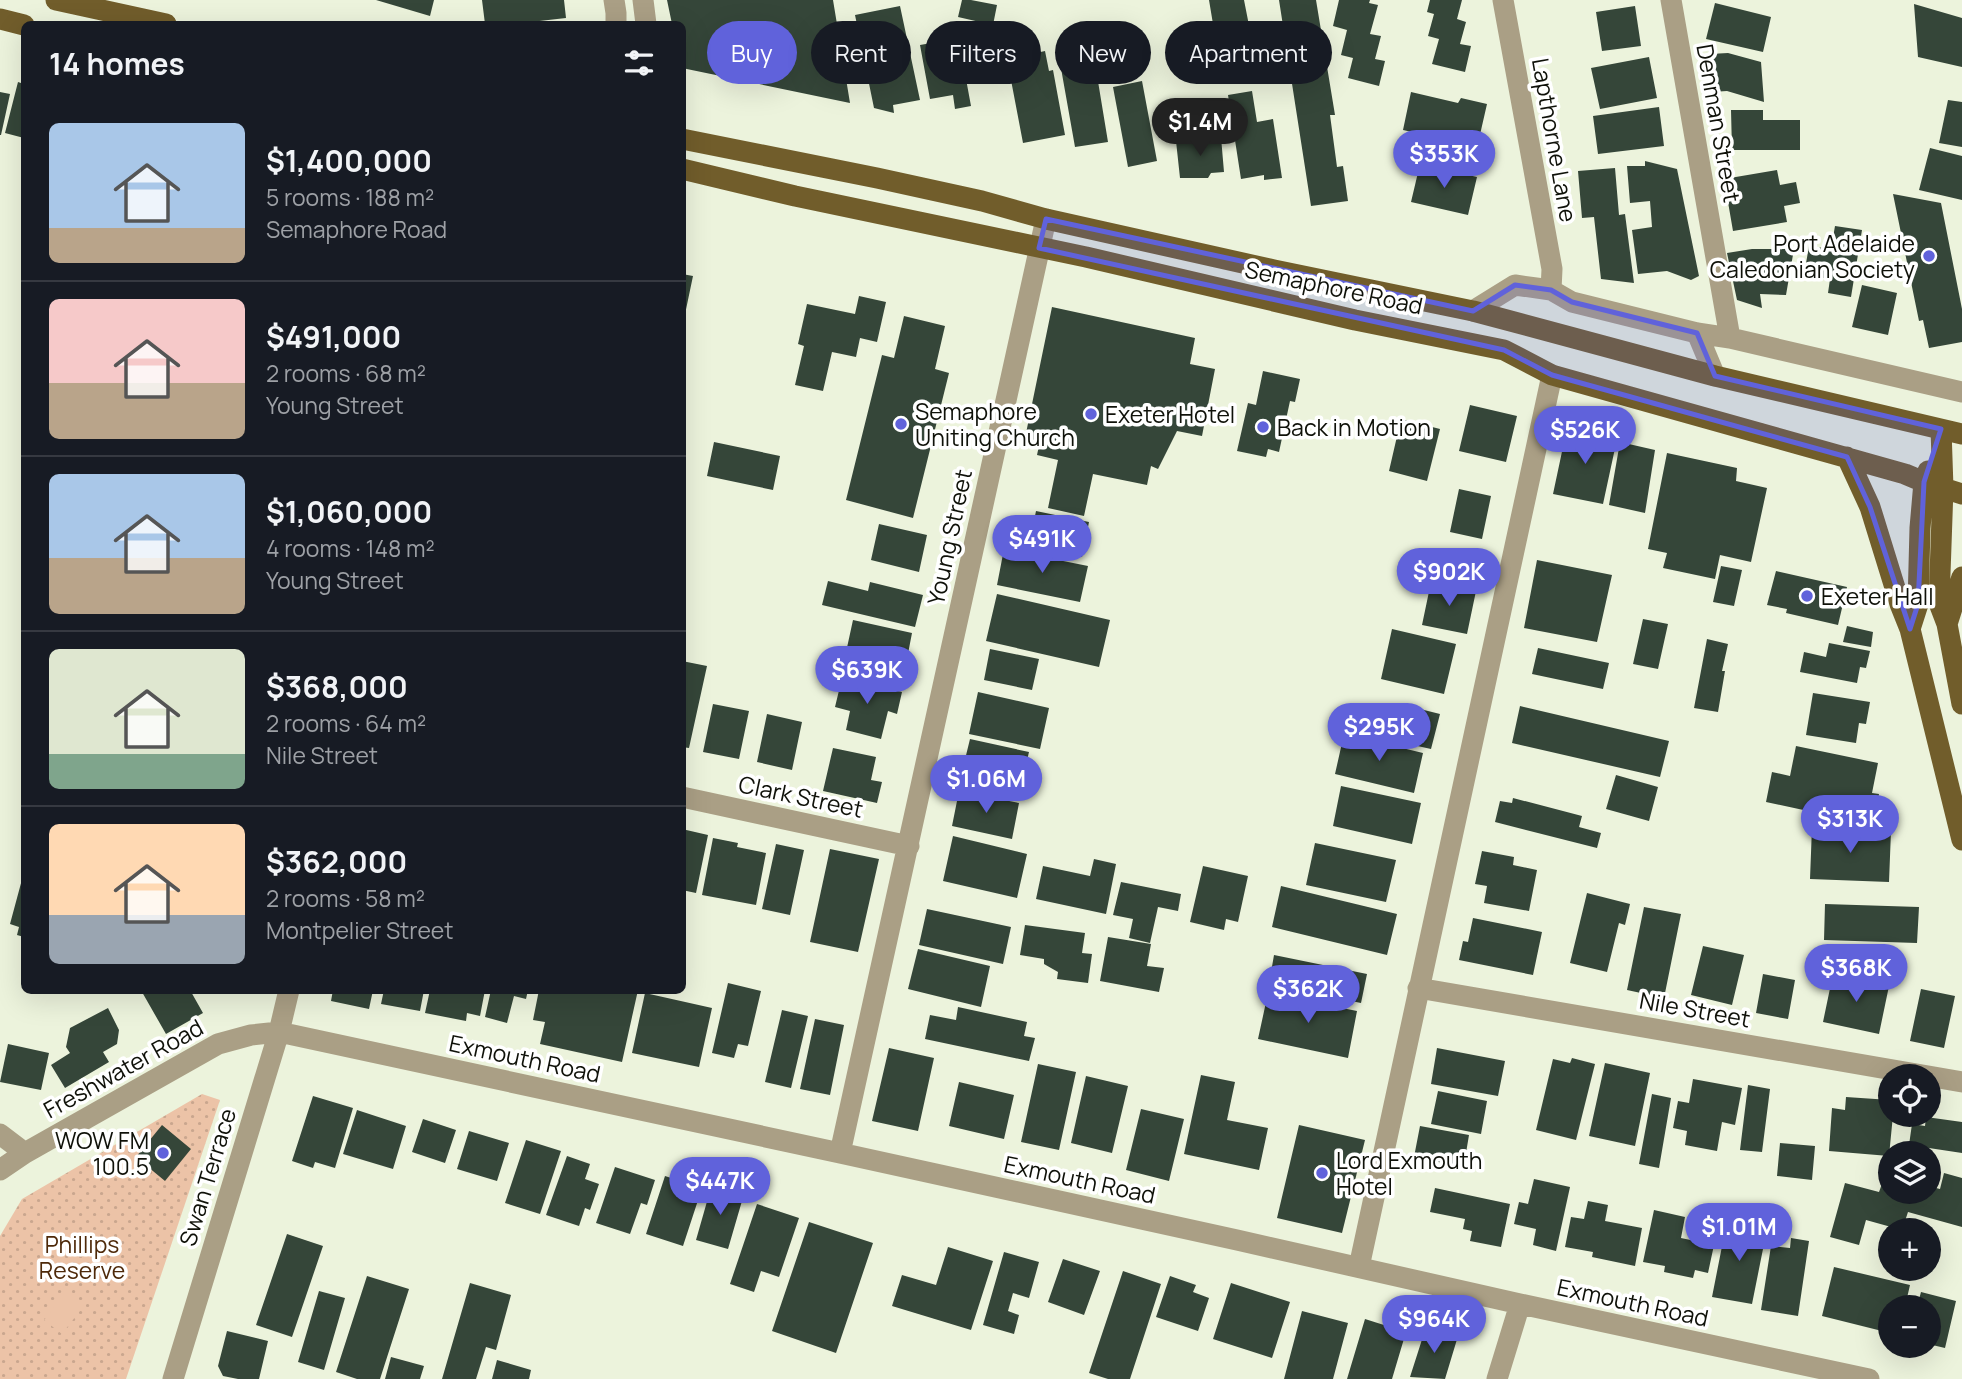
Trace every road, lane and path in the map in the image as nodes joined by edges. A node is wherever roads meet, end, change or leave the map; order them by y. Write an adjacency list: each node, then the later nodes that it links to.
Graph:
1 (56, 0): 7 (main road)
2 (614, 0): 8 (street)
3 (643, 0): 9 (street)
4 (1503, 0): 15 (street, Lapthorne Lane)
5 (1671, 0): 18 (street, Denman Street)
6 (0, 19): 10 (main road)
7 (152, 21)
8 (616, 21)
9 (646, 21)
10 (21, 24)
11 (686, 140): 13 (main road, Semaphore Road)
12 (686, 170): 14 (main road, Semaphore Road)
13 (1046, 219): 14 (street, Young Street); 16 (main road, Semaphore Road)
14 (1039, 248): 19 (main road, Semaphore Road); 31 (street, Young Street)
15 (1551, 290): 16 (street); 17 (street)
16 (1473, 311): 20 (main road, Semaphore Road)
17 (1698, 333): 18 (street); 20 (street)
18 (1730, 338): 21 (street)
19 (1552, 375): 23 (main road, Semaphore Road); 32 (street)
20 (1714, 376): 22 (main road, Semaphore Road)
21 (1962, 392)
22 (1952, 431): 24 (main road)
23 (1847, 457): 24 (main road, Semaphore Road); 27 (main road)
24 (1943, 488): 26 (main road); 27 (main road)
25 (1962, 578): 26 (main road)
26 (1947, 624): 28 (main road)
27 (1910, 629): 30 (main road)
28 (1962, 704)
29 (686, 798): 31 (street, Clark Street)
30 (1962, 840)
31 (909, 846): 38 (street, Young Street)
32 (1418, 988): 35 (street, Nile Street); 40 (street)
33 (288, 994): 34 (street, Swan Terrace)
34 (279, 1032): 37 (street, Freshwater Road); 38 (street, Exmouth Road); 42 (street, Swan Terrace)
35 (1962, 1082)
36 (0, 1134): 37 (street)
37 (25, 1153): 39 (street, Freshwater Road)
38 (840, 1153): 40 (street, Exmouth Road)
39 (0, 1170)
40 (1359, 1267): 41 (street, Exmouth Road)
41 (1520, 1304): 43 (street); 44 (street, Exmouth Road)
42 (173, 1379)
43 (1497, 1379)
44 (1869, 1379)

